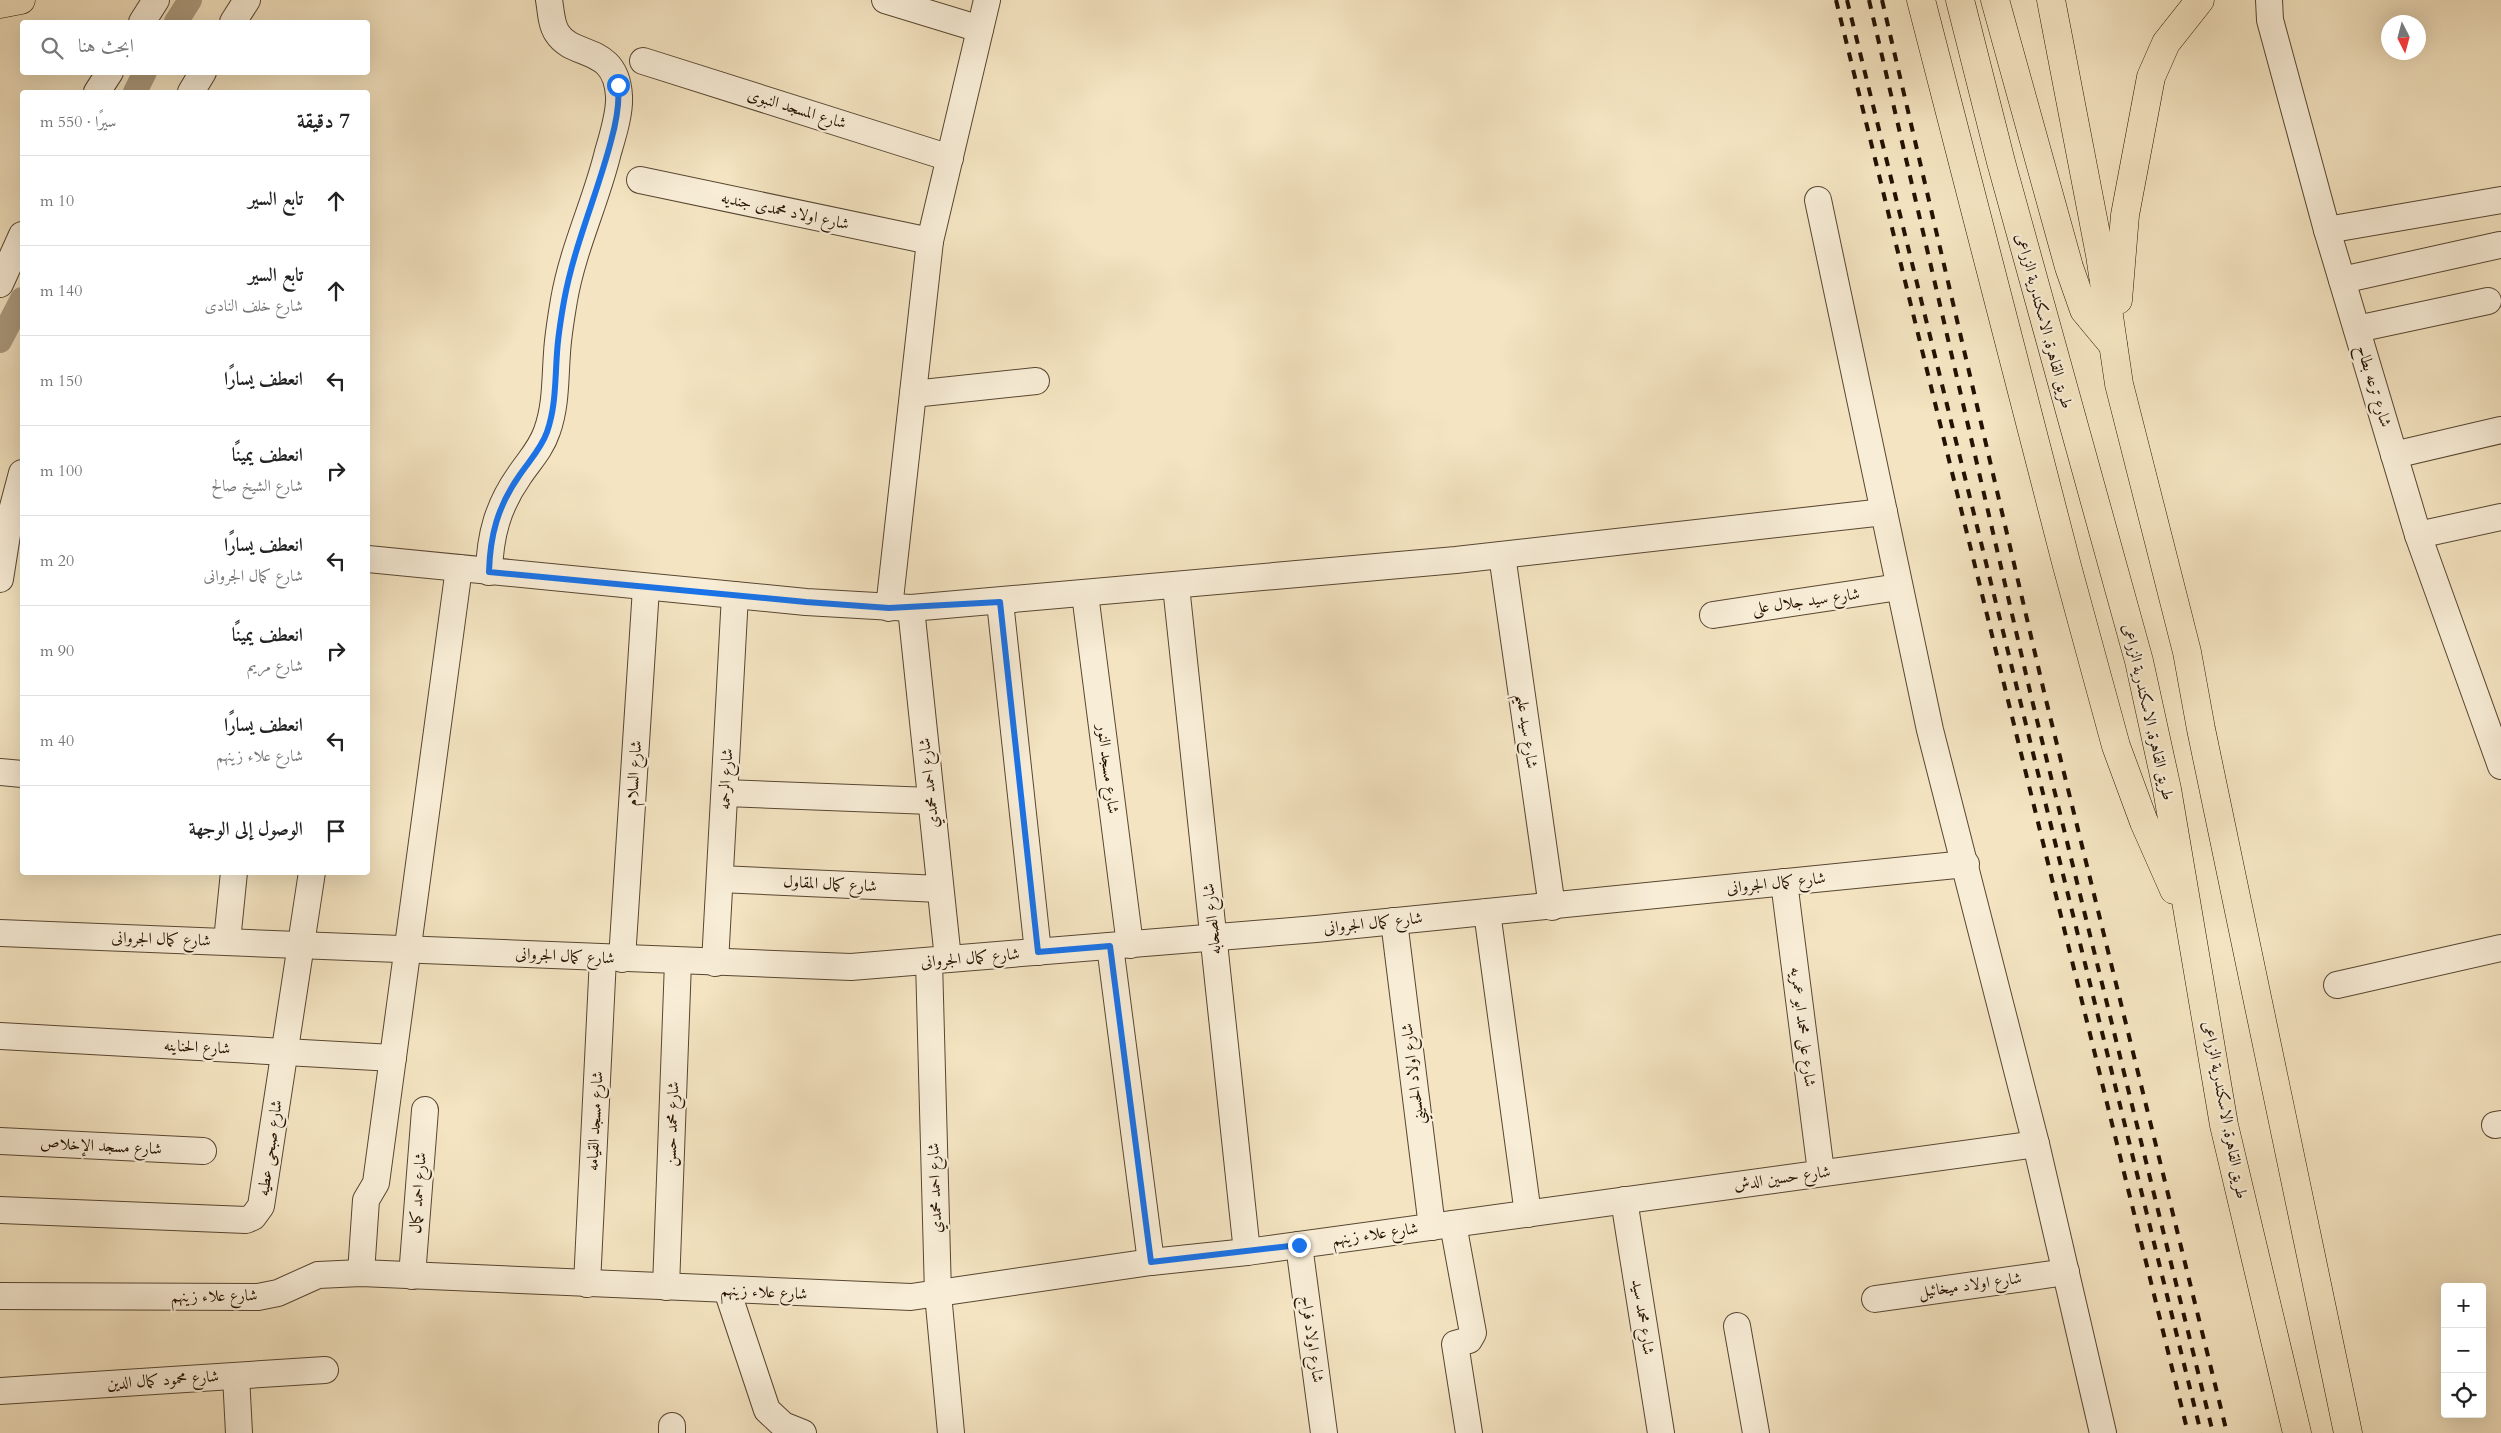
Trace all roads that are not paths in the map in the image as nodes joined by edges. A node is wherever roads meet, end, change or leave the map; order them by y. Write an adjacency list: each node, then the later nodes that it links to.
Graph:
1 (21, 0): 13 (highway)
2 (156, 0): 14 (street)
3 (247, 0): 15 (street)
4 (549, 0): 48 (street)
5 (884, 0): 16 (street)
6 (987, 0): 16 (street, شارع احمد محمدي)
7 (1921, 0): 72 (highway)
8 (1960, 0): 72 (highway, طريق القاهرة, الاسكندرية الزراعى)
9 (1995, 0): 34 (highway)
10 (2051, 0): 34 (highway)
11 (2200, 0): 36 (highway)
12 (2269, 0): 26 (street, شارع ترعه بطاح)
13 (0, 4)
14 (143, 20)
15 (234, 20)
16 (980, 29): 22 (street, شارع احمد محمدي)
17 (643, 61): 22 (street, شارع المسجد النبوى)
18 (108, 75): 20 (street)
19 (201, 75): 21 (street)
20 (98, 90)
21 (192, 90)
22 (950, 158): 28 (street, شارع احمد محمدي)
23 (640, 180): 28 (street, شارع اولاد محمدى جنديه)
24 (1818, 200): 41 (street)
25 (2501, 200): 26 (street)
26 (2327, 230): 30 (street, شارع ترعه بطاح)
27 (20, 239): 31 (street)
28 (930, 241): 37 (street, شارع احمد محمدي)
29 (2500, 245): 30 (street)
30 (2342, 280): 33 (street, شارع ترعه بطاح)
31 (0, 284)
32 (2488, 301): 33 (street)
33 (2357, 329): 39 (street, شارع ترعه بطاح)
34 (2113, 345): 36 (highway)
35 (1036, 381): 37 (street)
36 (2119, 384): 123 (highway)
37 (913, 394): 56 (street, شارع احمد محمدي)
38 (2501, 430): 39 (street)
39 (2394, 455): 44 (street, شارع ترعه بطاح)
40 (20, 490): 43 (street)
41 (1884, 512): 45 (street); 51 (street)
42 (2501, 517): 44 (street)
43 (16, 523): 49 (street)
44 (2418, 535): 58 (street, شارع ترعه بطاح)
45 (1502, 555): 50 (street); 69 (street, شارع سيد عليم)
46 (370, 559): 47 (street)
47 (459, 568): 48 (street); 78 (street)
48 (489, 572): 52 (street)
49 (0, 579)
50 (1176, 586): 53 (street); 74 (street, شارع الصحابه)
51 (1899, 587): 57 (street, شارع سيد جلال على); 63 (street)
52 (646, 588): 54 (street); 81 (street, شارع السلام)
53 (1085, 594): 55 (street); 77 (street, شارع مسجد النور)
54 (734, 595): 56 (street); 61 (street, شارع الرحمه)
55 (1000, 602): 56 (street); 80 (street)
56 (900, 608): 62 (street, شارع احمد محمدي)
57 (1713, 615)
58 (2499, 756)
59 (0, 772): 60 (street)
60 (20, 774)
61 (725, 793): 62 (street); 66 (street, شارع الرحمه)
62 (931, 801): 68 (street, شارع احمد محمدي)
63 (1966, 864): 67 (street, شارع كمال الجروانى); 91 (street)
64 (234, 875): 75 (street)
65 (312, 875): 76 (street, شارع صبحى عطيه)
66 (720, 879): 68 (street, شارع كمال المقاول); 84 (street, شارع الرحمه)
67 (1784, 882): 69 (street, شارع كمال الجروانى); 93 (street, شارع على محمد ابو عمريه)
68 (940, 889): 82 (street, شارع احمد محمدي)
69 (1552, 907): 70 (street, شارع كمال الجروانى)
70 (1487, 912): 71 (street, شارع كمال الجروانى); 96 (street)
71 (1394, 921): 74 (street, شارع كمال الجروانى); 97 (street, شارع اولاد الحسيني)
72 (2192, 930): 122 (highway, طريق القاهرة, الاسكندرية الزراعى)
73 (0, 933): 75 (street, شارع كمال الجروانى)
74 (1214, 937): 77 (street, شارع كمال الجروانى); 99 (street, شارع الصحابه)
75 (227, 941): 76 (street, شارع كمال الجروانى)
76 (301, 944): 78 (street, شارع كمال الجروانى); 87 (street, شارع صبحى عطيه)
77 (1120, 945): 80 (street, شارع كمال الجروانى); 100 (street, شارع مسجد النور)
78 (408, 948): 81 (street, شارع كمال الجروانى); 88 (street)
79 (2501, 948): 85 (street)
80 (1038, 952): 82 (street, شارع كمال الجروانى)
81 (612, 958): 83 (street, شارع كمال الجروانى); 104 (street, شارع مسجد القيامه)
82 (938, 960): 84 (street, شارع كمال الجروانى); 107 (street, شارع احمد محمدي)
83 (678, 962): 84 (street, شارع كمال الجروانى); 105 (street, شارع محمد حسن)
84 (715, 964)
85 (2338, 985)
86 (0, 1036): 87 (street, شارع الحناينه)
87 (284, 1051): 88 (street, شارع الحناينه); 95 (street, شارع صبحى عطيه)
88 (393, 1058): 102 (street)
89 (425, 1110): 103 (street, شارع احمد كمال)
90 (0, 1141): 92 (street, شارع مسجد الإخلاص)
91 (2036, 1144): 93 (street, شارع حسين الدش); 101 (street)
92 (203, 1151)
93 (1821, 1172): 94 (street, شارع حسين الدش)
94 (1624, 1200): 96 (street, شارع حسين الدش); 119 (street, شارع محمد سيد)
95 (0, 1210)
96 (1528, 1214): 97 (street, شارع علاء زينهم)
97 (1443, 1225): 98 (street, شارع علاء زينهم); 118 (street, شارع اولاد الحسيني)
98 (1299, 1245): 99 (street, شارع علاء زينهم); 117 (street, شارع اولاد فراج)
99 (1247, 1252): 100 (street, شارع علاء زينهم)
100 (1151, 1262): 107 (street, شارع علاء زينهم)
101 (2066, 1272): 109 (street, شارع اولاد ميخائيل); 121 (street)
102 (361, 1273): 103 (street, شارع علاء زينهم); 108 (street, شارع علاء زينهم)
103 (412, 1276): 104 (street, شارع علاء زينهم)
104 (586, 1284): 105 (street, شارع علاء زينهم)
105 (666, 1287): 106 (street, شارع علاء زينهم)
106 (727, 1290): 107 (street, شارع علاء زينهم); 115 (street)
107 (938, 1294): 116 (street, شارع احمد محمدي)
108 (0, 1296)
109 (1875, 1299)
110 (1737, 1326): 120 (street)
111 (325, 1370): 112 (street, شارع محمود كمال الدين)
112 (236, 1376): 113 (street, شارع محمود كمال الدين); 114 (street)
113 (0, 1391)
114 (239, 1433)
115 (803, 1433)
116 (951, 1433)
117 (1324, 1433)
118 (1469, 1433)
119 (1662, 1433)
120 (1756, 1433)
121 (2103, 1433)
122 (2297, 1433)
123 (2348, 1433)

